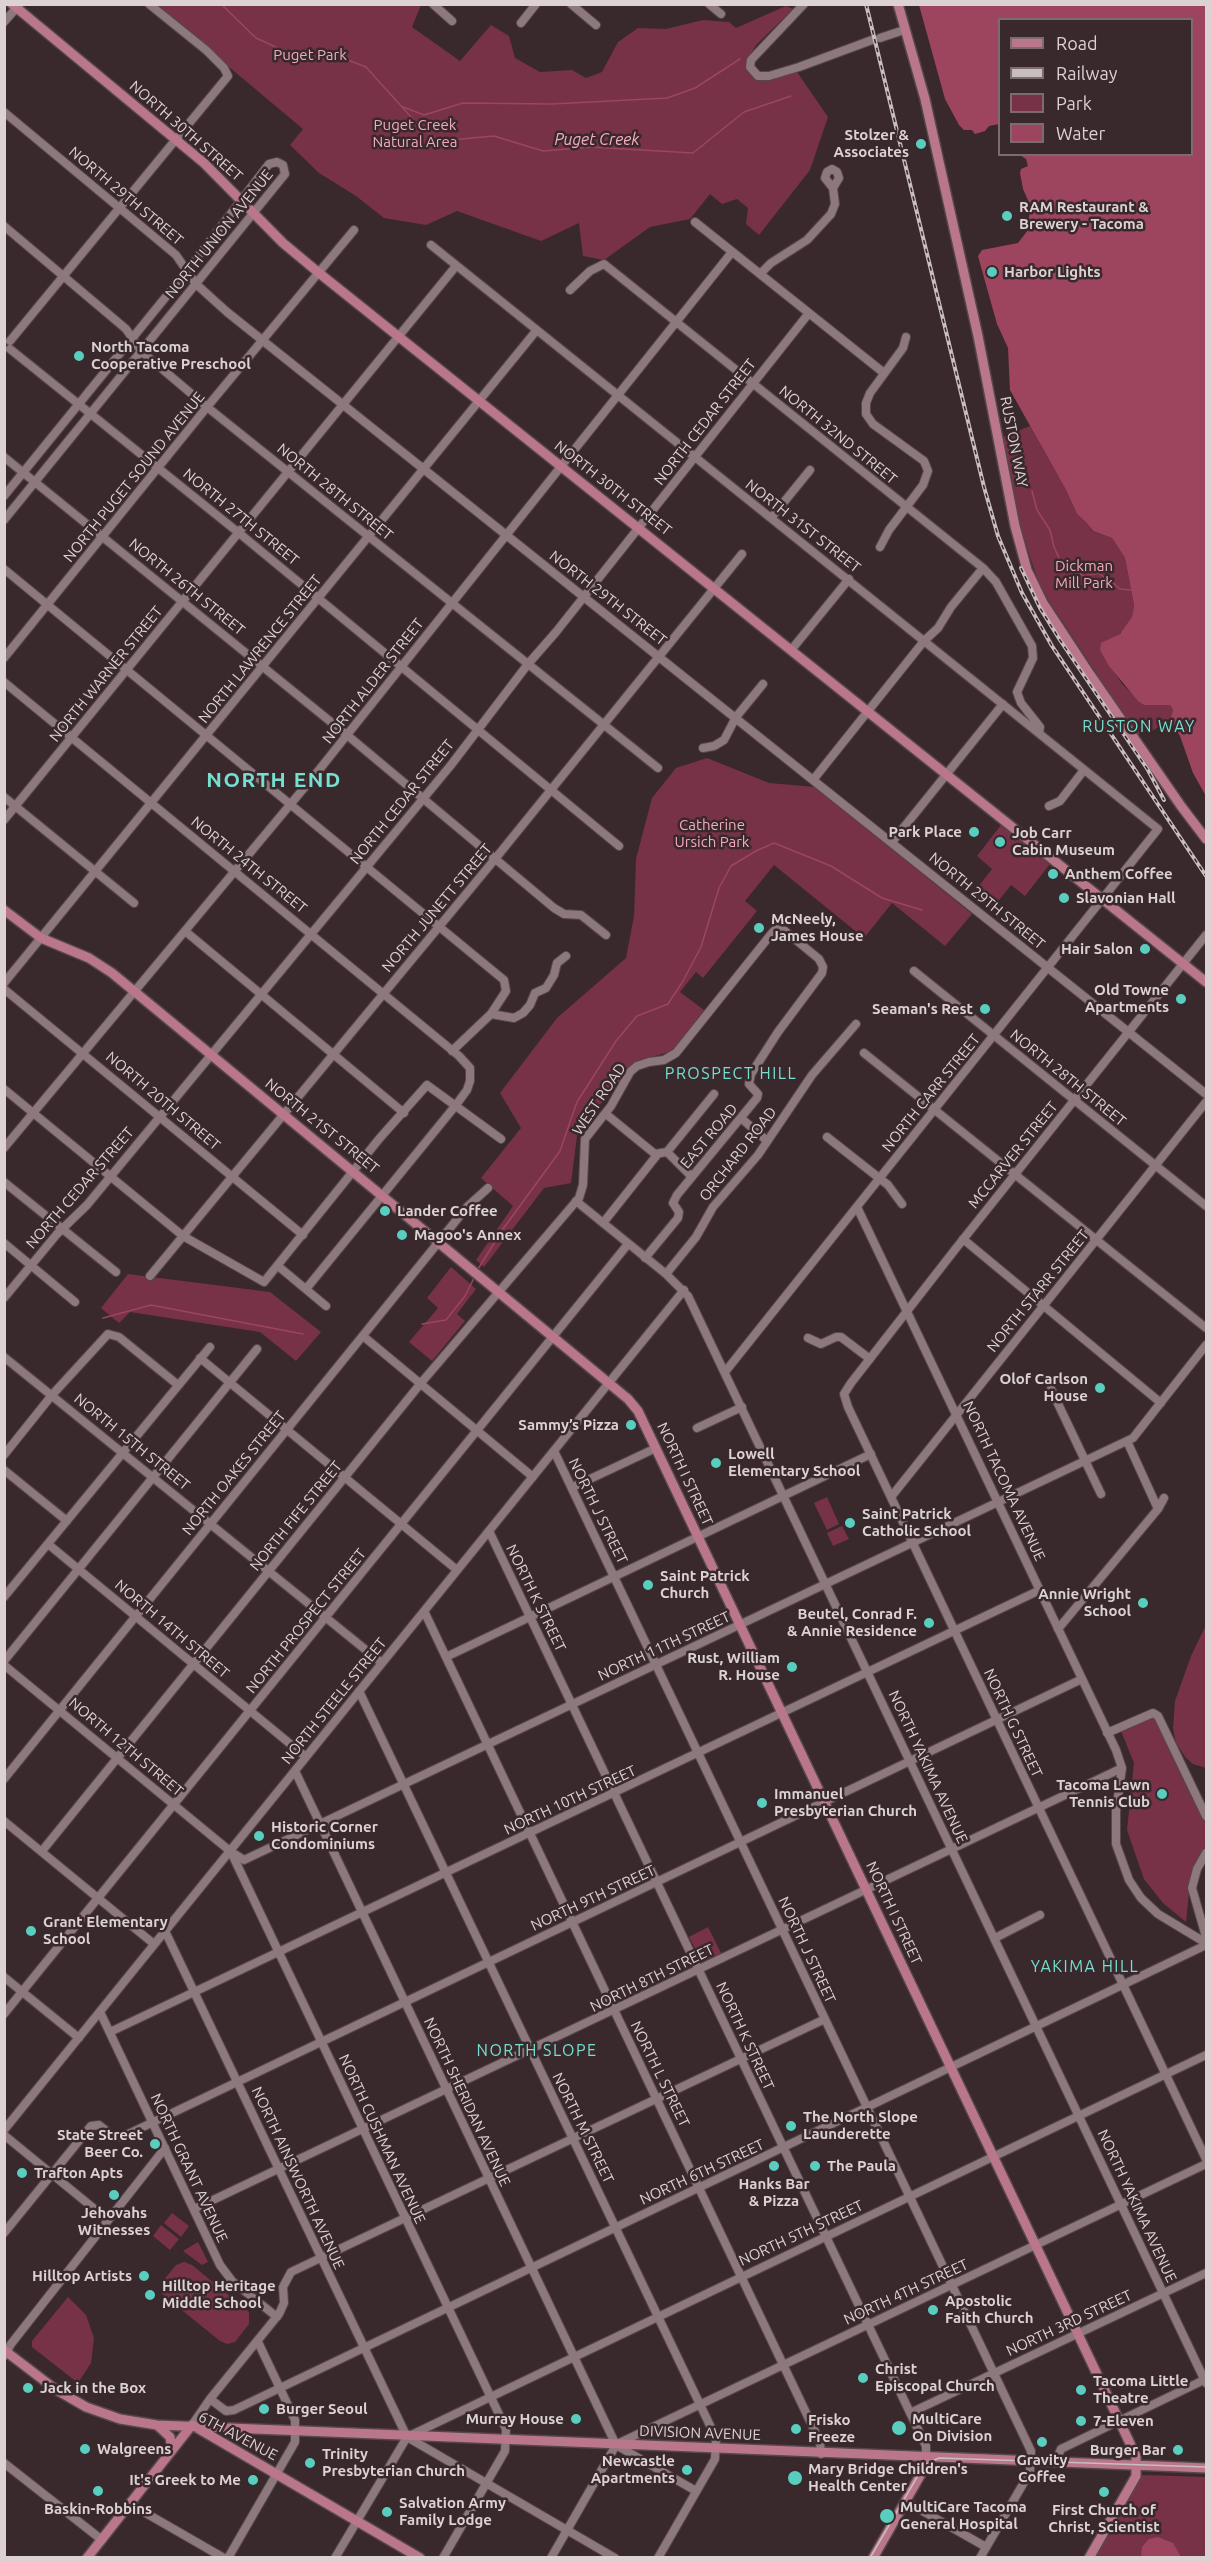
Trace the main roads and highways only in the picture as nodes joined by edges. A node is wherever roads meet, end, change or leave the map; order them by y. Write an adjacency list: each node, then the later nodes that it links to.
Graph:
1 (898, 4): 3 (main road, RUSTON WAY)
2 (16, 6): 5 (main road, NORTH 30TH STREET)
3 (1206, 839)
4 (4, 910): 6 (main road, NORTH 21ST STREET)
5 (1206, 982)
6 (609, 1383): 12 (main road, NORTH I STREET)
7 (5, 2353): 8 (main road, 6TH AVENUE)
8 (158, 2425): 9 (main road, 6TH AVENUE); 10 (main road)
9 (192, 2425): 10 (main road); 11 (main road, DIVISION AVENUE); 15 (main road, 6TH AVENUE)
10 (172, 2449): 14 (main road)
11 (926, 2457): 12 (main road, DIVISION AVENUE); 16 (main road)
12 (1136, 2466): 13 (main road, DIVISION AVENUE); 17 (main road)
13 (1206, 2469)
14 (87, 2558)
15 (420, 2558)
16 (873, 2558)
17 (1089, 2558)

